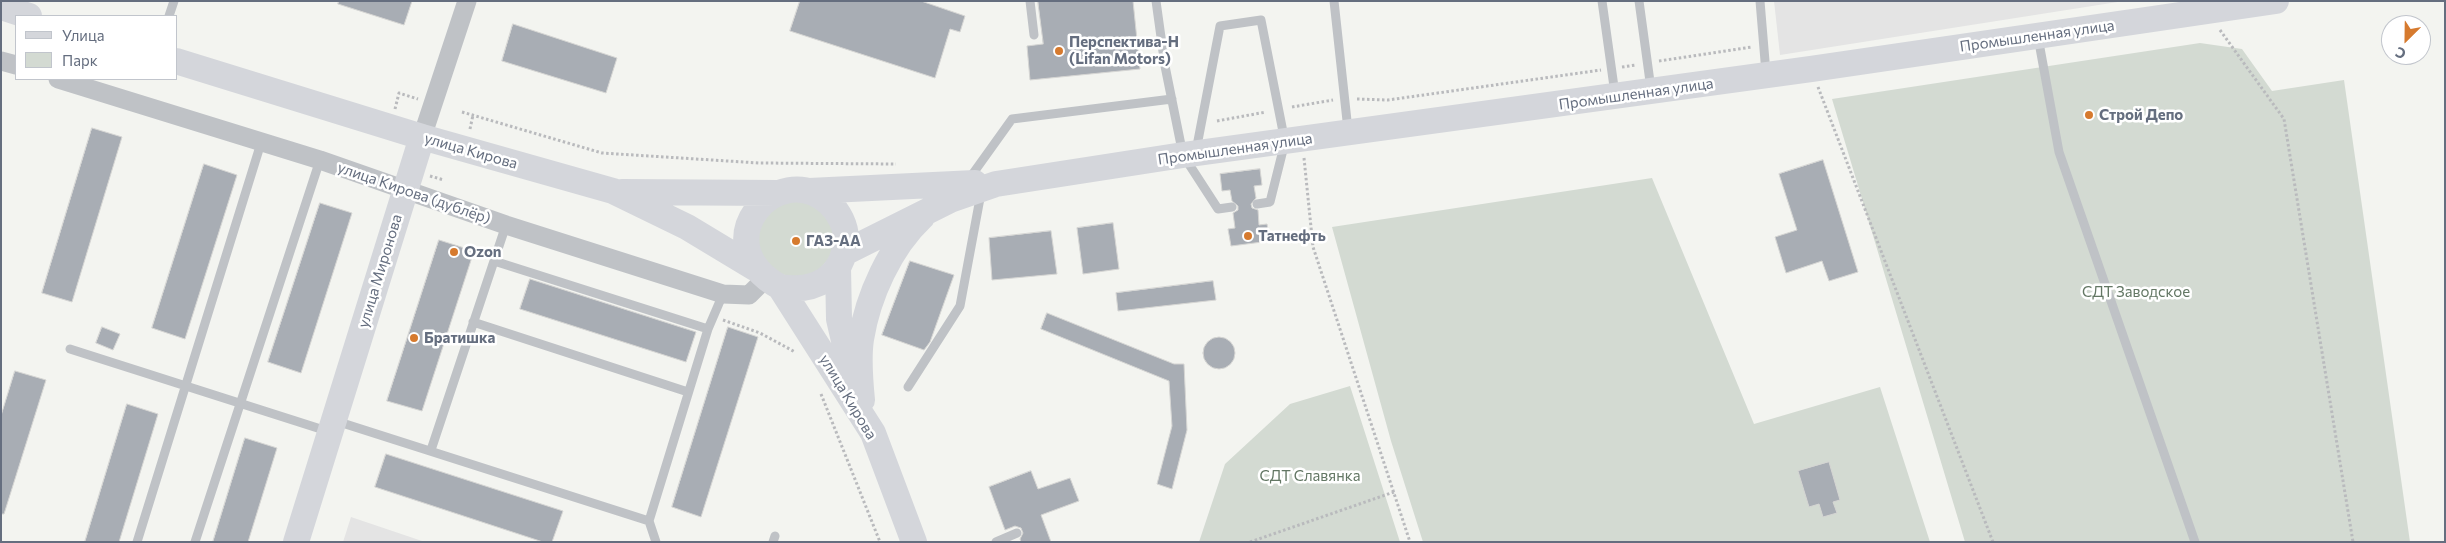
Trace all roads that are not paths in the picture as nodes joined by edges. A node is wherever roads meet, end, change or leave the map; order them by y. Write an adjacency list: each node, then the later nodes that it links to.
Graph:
1 (174, 1): 12 (lane)
2 (467, 1): 24 (street, улица Миронова)
3 (1030, 1): 13 (lane)
4 (1156, 1): 22 (lane)
5 (1334, 1): 23 (lane)
6 (1602, 1): 21 (lane)
7 (1639, 1): 20 (lane)
8 (1760, 1): 18 (lane)
9 (2276, 1): 14 (main road, Промышленная улица)
10 (1, 7): 11 (main road)
11 (26, 15)
12 (169, 15)
13 (1034, 35)
14 (2038, 36): 18 (main road, Промышленная улица); 61 (lane)
15 (1, 61): 17 (street)
16 (178, 62): 24 (main road, улица Кирова)
17 (15, 66)
18 (1766, 75): 20 (main road, Промышленная улица)
19 (61, 80): 26 (street, улица Кирова (дублёр))
20 (1651, 92): 21 (main road, Промышленная улица)
21 (1615, 96): 23 (main road, Промышленная улица)
22 (1172, 100): 27 (lane); 29 (lane)
23 (1349, 133): 25 (main road, Промышленная улица)
24 (422, 137): 30 (main road, улица Миронова); 31 (main road, улица Кирова)
25 (1293, 141): 27 (main road, Промышленная улица); 27 (lane); 34 (lane)
26 (261, 143): 28 (street, улица Кирова (дублёр)); 45 (lane)
27 (1190, 155): 29 (main road, Промышленная улица); 35 (lane)
28 (320, 160): 30 (street, улица Кирова (дублёр)); 49 (lane)
29 (981, 186): 32 (main road); 36 (main road); 46 (lane)
30 (406, 189): 37 (street, улица Кирова (дублёр)); 50 (main road, улица Миронова)
31 (613, 191): 33 (main road); 40 (main road, улица Кирова)
32 (808, 191): 33 (main road); 38 (main road)
33 (778, 193): 40 (main road)
34 (1257, 204)
35 (1232, 207)
36 (930, 210): 38 (main road); 48 (main road)
37 (506, 225): 39 (lane); 41 (street, улица Кирова (дублёр))
38 (841, 260): 40 (main road); 48 (main road)
39 (494, 261): 42 (lane); 43 (lane)
40 (766, 278): 41 (street, улица Кирова (дублёр)); 51 (main road, улица Кирова)
41 (723, 294): 43 (lane)
42 (473, 322): 47 (lane); 52 (lane)
43 (708, 329): 47 (lane)
44 (70, 349): 45 (lane)
45 (184, 386): 49 (lane); 55 (lane)
46 (908, 388)
47 (688, 392): 53 (lane)
48 (862, 400): 51 (main road)
49 (240, 403): 50 (lane); 56 (lane)
50 (331, 426): 52 (lane); 57 (main road, улица Миронова)
51 (873, 433): 59 (main road, улица Кирова)
52 (430, 450): 53 (lane)
53 (649, 521): 58 (lane)
54 (1017, 533): 60 (lane)
55 (137, 542)
56 (194, 542)
57 (296, 542)
58 (656, 542)
59 (914, 542)
60 (996, 542)
61 (2195, 542)

